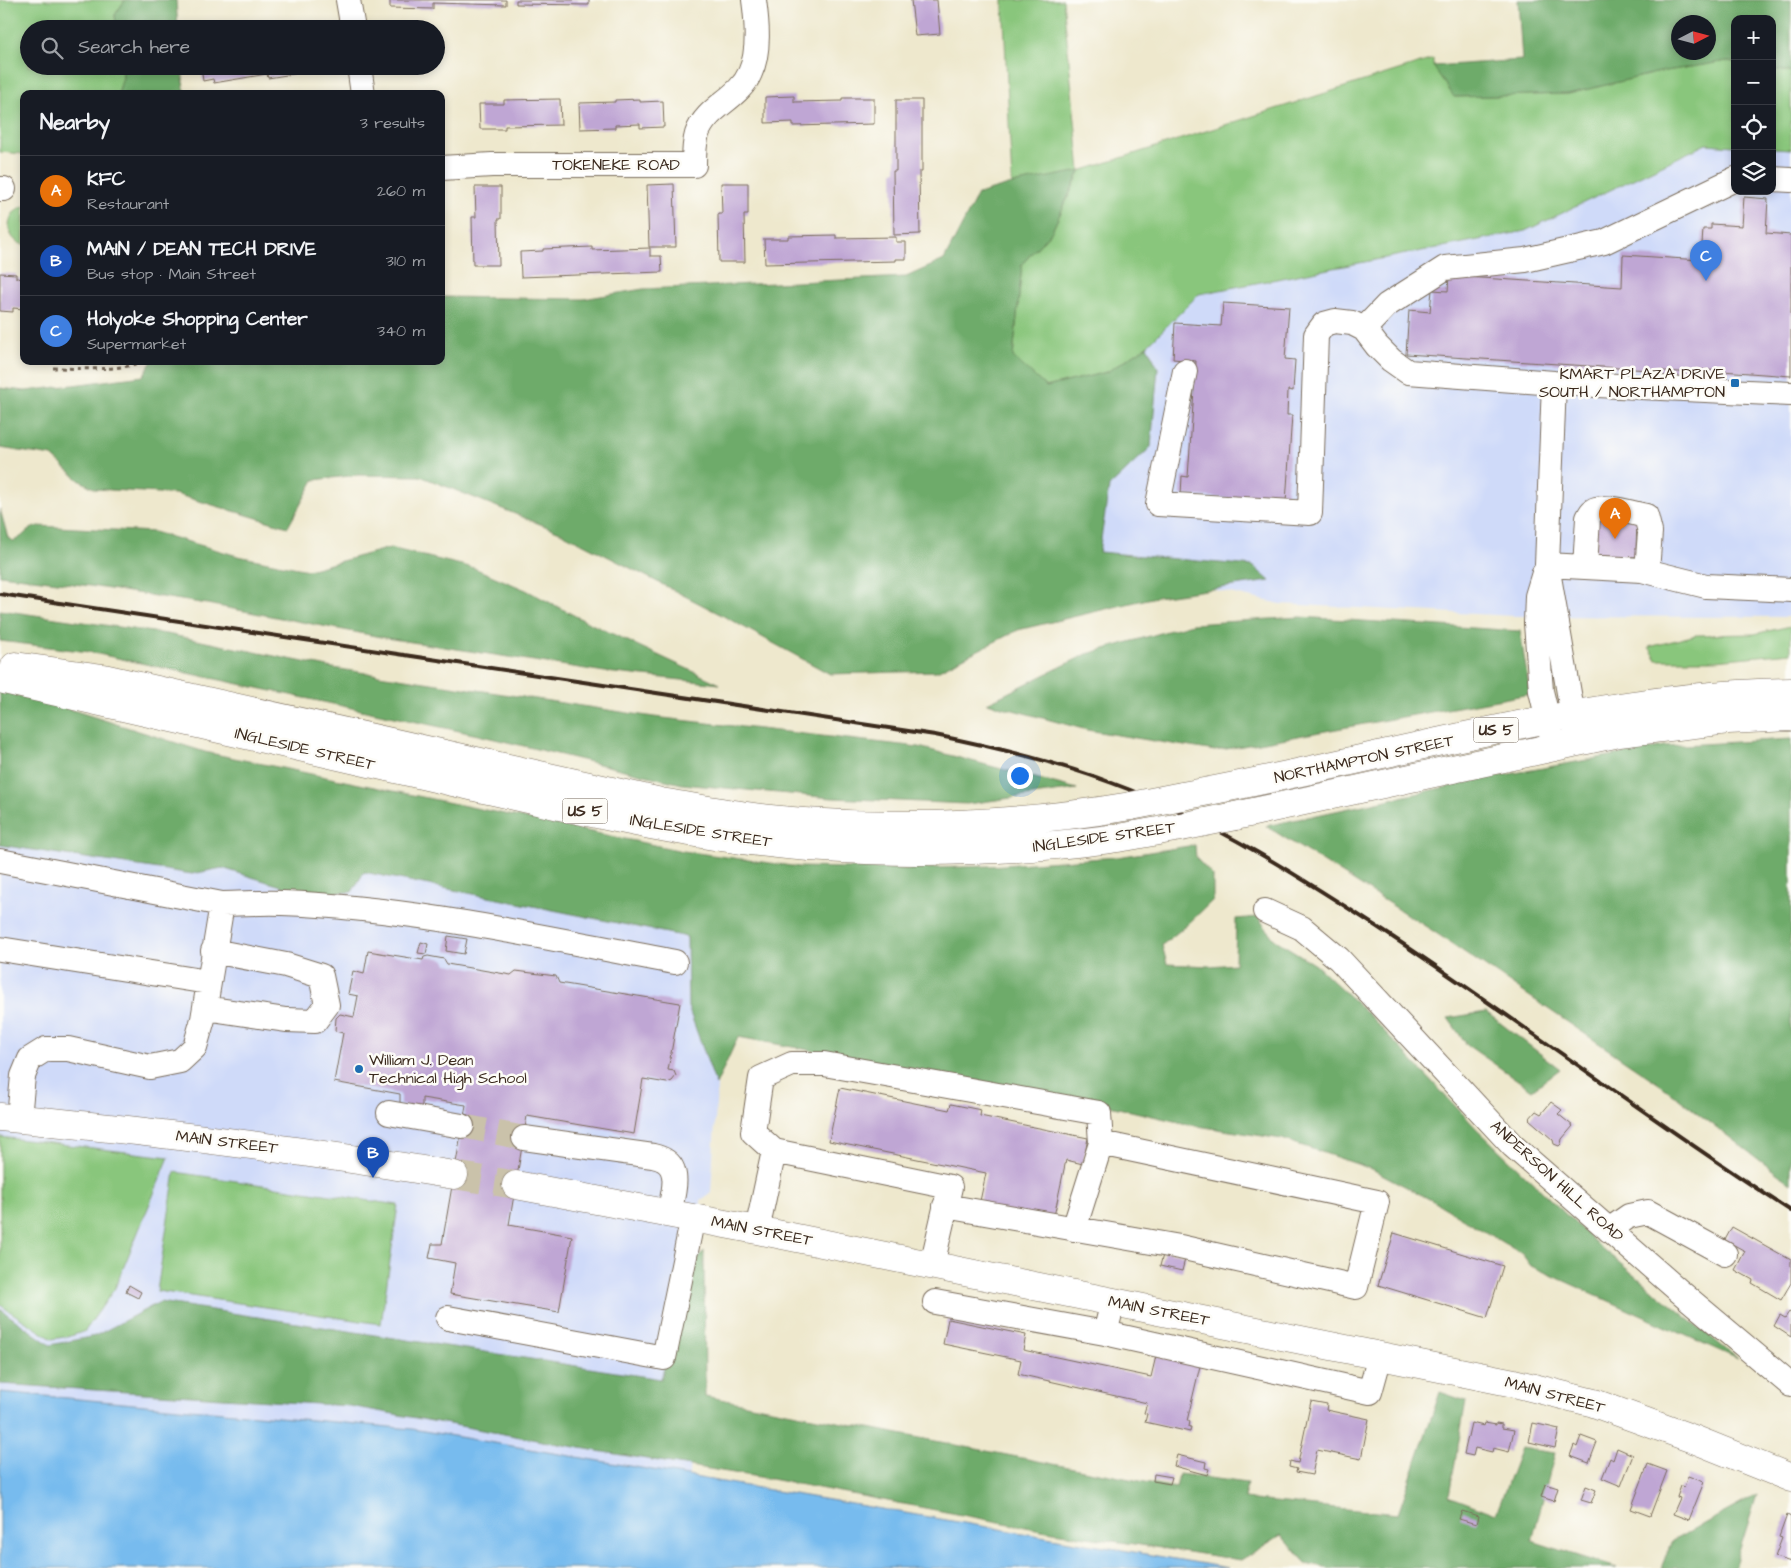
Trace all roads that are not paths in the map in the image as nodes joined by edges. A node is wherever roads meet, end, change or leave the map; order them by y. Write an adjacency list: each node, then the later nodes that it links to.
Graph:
1 (348, 0): 3 (street)
2 (754, 0): 6 (street, TOKENEKE ROAD)
3 (351, 20)
4 (360, 75): 5 (street)
5 (362, 90)
6 (445, 168)
7 (1776, 179): 8 (street)
8 (1791, 180)
9 (1731, 181): 10 (street)
10 (1364, 329): 11 (street); 12 (street)
11 (1186, 371)
12 (1554, 383): 13 (street); 14 (street)
13 (1791, 394)
14 (1547, 565): 15 (street); 21 (street)
15 (1586, 567): 16 (street); 16 (street)
16 (1647, 571): 17 (street)
17 (1791, 590)
18 (0, 664): 24 (main road, INGLESIDE STREET / US 5, bridge)
19 (0, 679): 25 (main road, INGLESIDE STREET / US 5, bridge)
20 (1791, 692): 21 (main road, NORTHAMPTON STREET / US 5)
21 (1560, 716): 23 (street); 24 (main road, NORTHAMPTON STREET / US 5)
22 (1791, 717): 23 (main road, NORTHAMPTON STREET / US 5)
23 (1566, 745): 25 (main road, NORTHAMPTON STREET / US 5)
24 (1193, 794)
25 (1235, 816)
26 (0, 861): 27 (street)
27 (222, 904): 30 (street); 31 (street)
28 (1265, 911): 46 (street, ANDERSON HILL ROAD)
29 (0, 949): 32 (street)
30 (213, 951): 32 (street); 33 (street)
31 (675, 962)
32 (208, 982): 33 (street)
33 (204, 1008): 35 (street)
34 (390, 1113): 36 (street)
35 (10, 1118): 40 (main road, MAIN STREET)
36 (462, 1126)
37 (524, 1138): 43 (street)
38 (1101, 1143): 39 (street); 44 (street); 44 (street)
39 (774, 1151): 42 (street); 45 (street)
40 (454, 1175)
41 (516, 1185): 43 (main road, MAIN STREET)
42 (945, 1206): 44 (street); 48 (street)
43 (681, 1215): 45 (main road, MAIN STREET); 53 (street)
44 (1074, 1229)
45 (757, 1230): 48 (main road, MAIN STREET)
46 (1609, 1230): 47 (street); 58 (street, ANDERSON HILL ROAD)
47 (1725, 1254)
48 (932, 1265): 49 (main road, MAIN STREET)
49 (965, 1272): 51 (main road, MAIN STREET); 52 (street)
50 (935, 1302): 52 (street)
51 (1113, 1302): 54 (street); 55 (main road, MAIN STREET)
52 (958, 1306): 54 (street)
53 (448, 1318)
54 (1105, 1333): 57 (street)
55 (1301, 1338): 56 (main road, MAIN STREET); 57 (street)
56 (1380, 1356): 57 (street); 59 (main road, MAIN STREET)
57 (1293, 1375)
58 (1791, 1385)
59 (1791, 1478)

